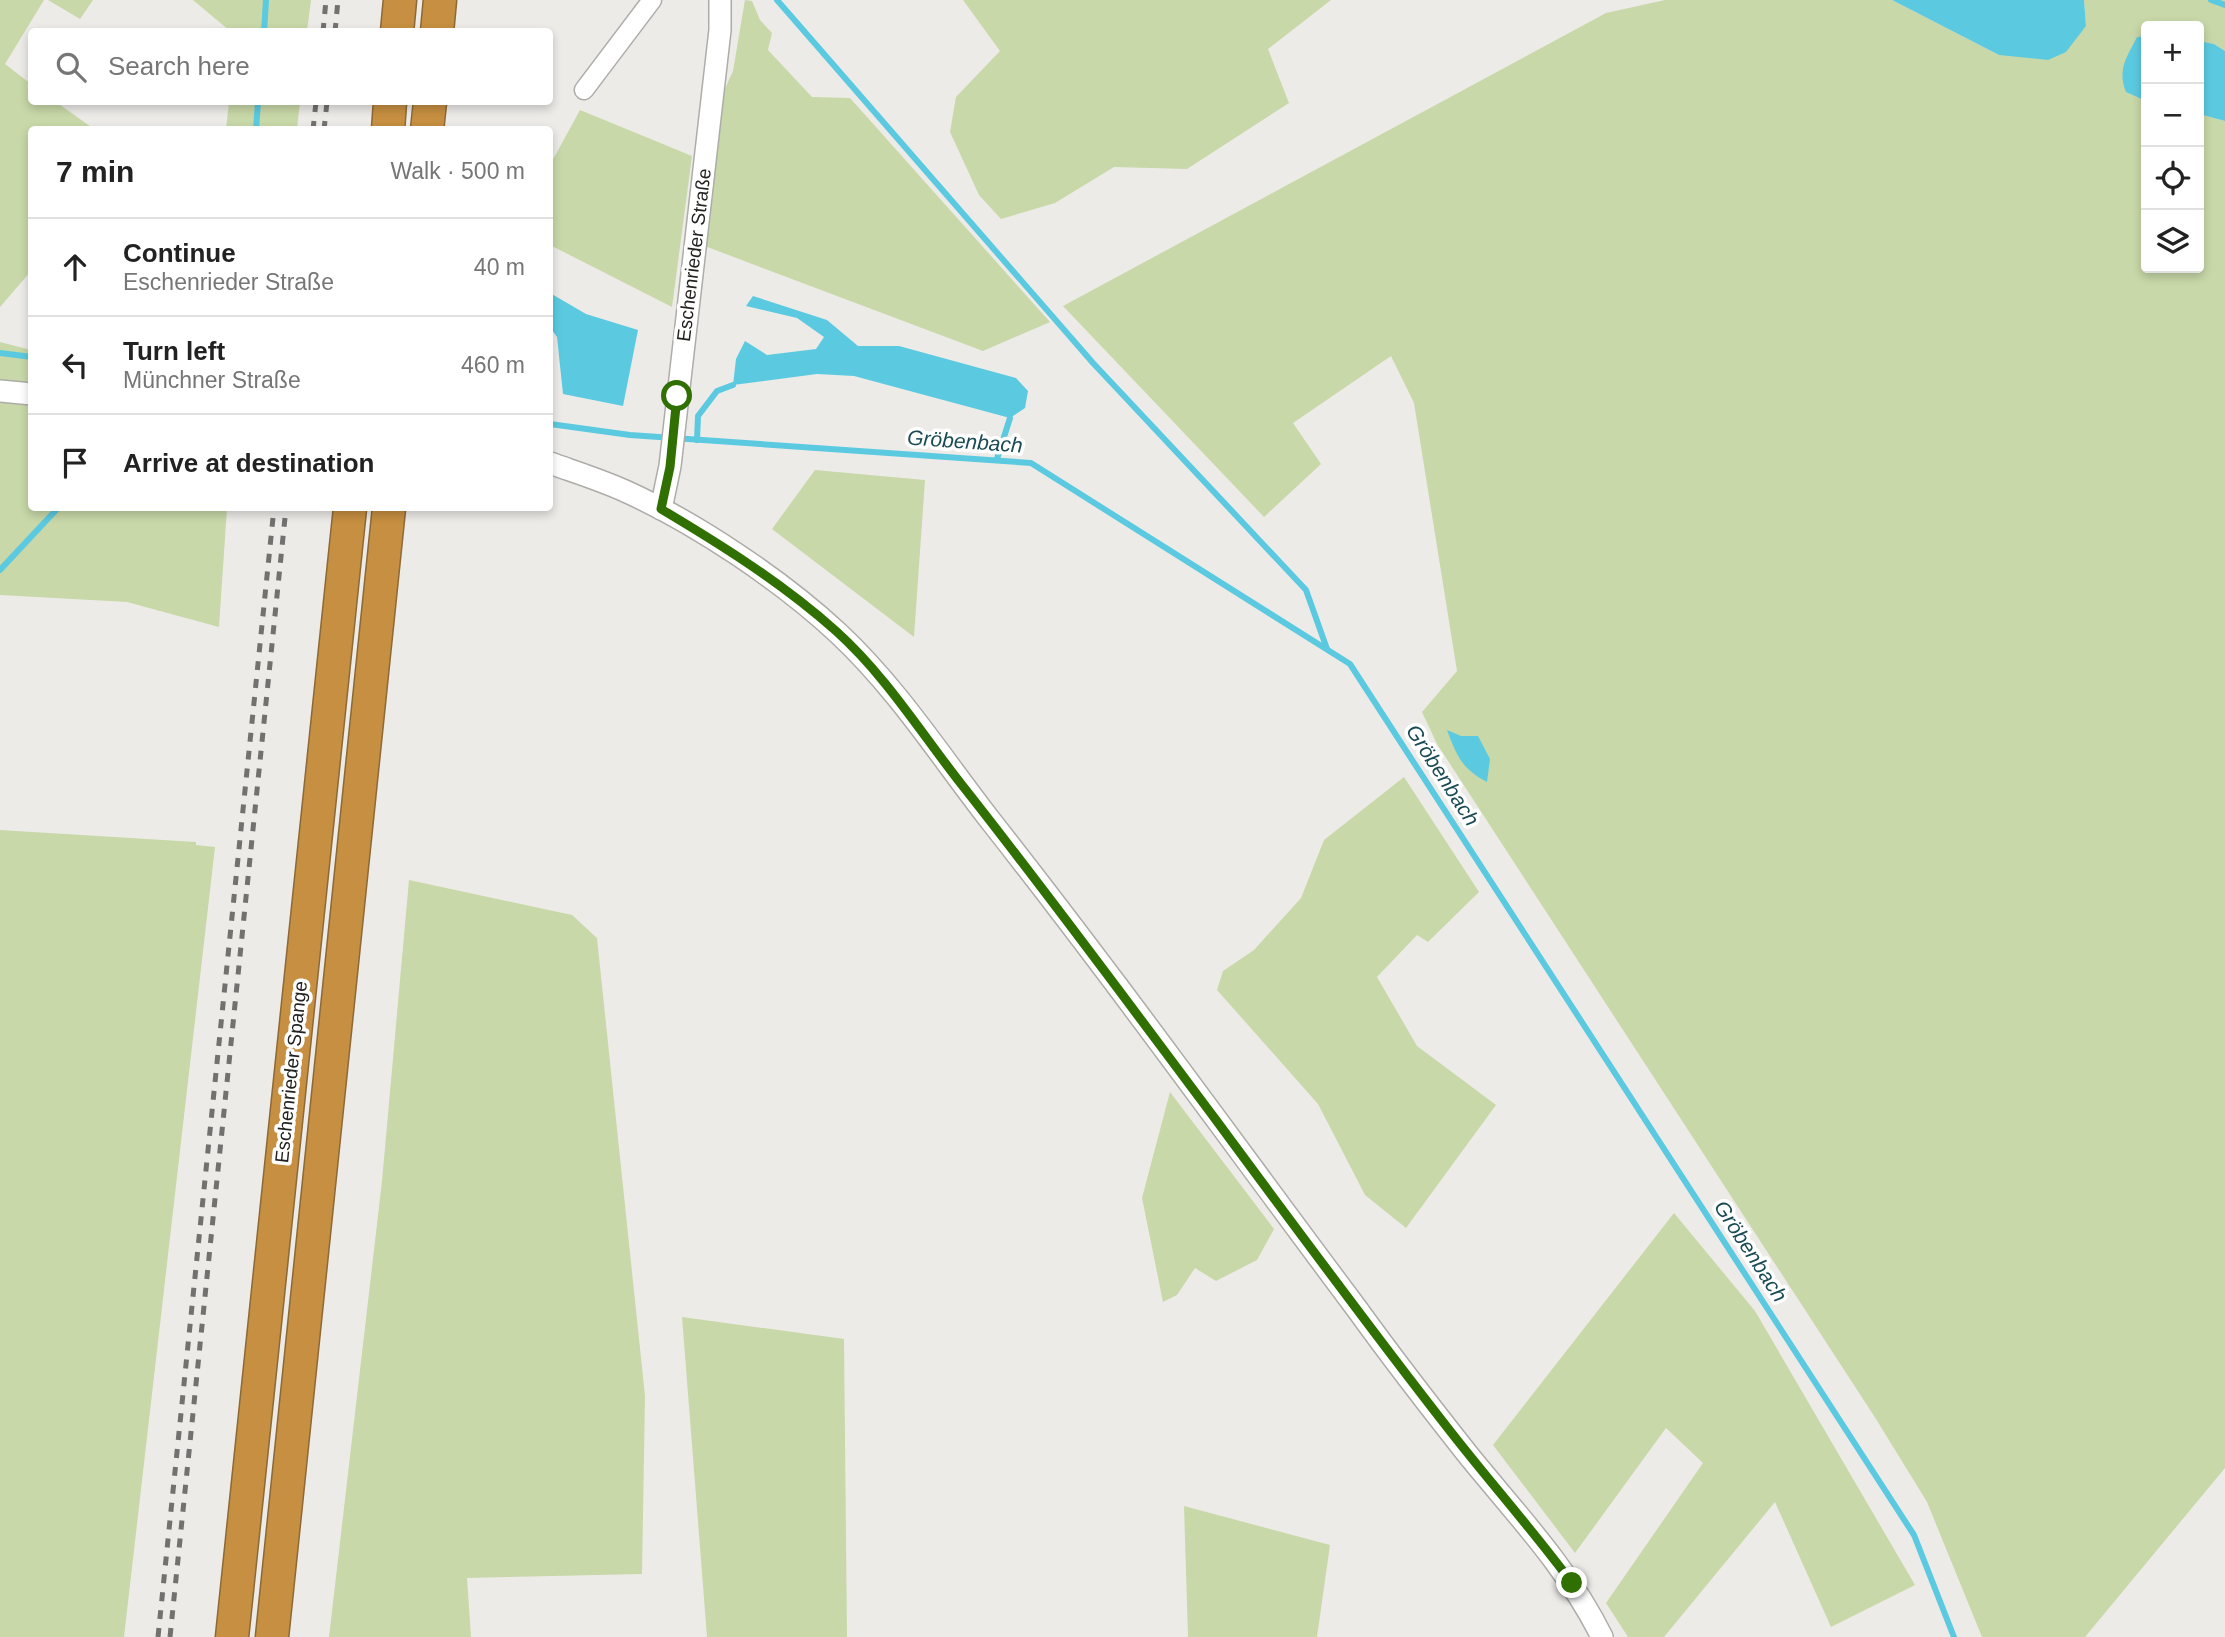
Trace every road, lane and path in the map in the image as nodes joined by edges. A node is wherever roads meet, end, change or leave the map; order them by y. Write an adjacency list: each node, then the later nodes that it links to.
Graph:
1 (400, 0): 5 (highway)
2 (440, 0): 6 (highway)
3 (652, 0): 7 (street)
4 (720, 0): 15 (street, Eschenrieder Straße)
5 (397, 28)
6 (437, 28)
7 (584, 90)
8 (390, 105): 10 (highway)
9 (430, 105): 11 (highway)
10 (388, 126)
11 (427, 126)
12 (0, 391): 13 (street)
13 (28, 394)
14 (553, 464): 15 (street)
15 (661, 509): 20 (street)
16 (350, 511): 18 (highway, Eschenrieder Spange)
17 (389, 511): 19 (highway, Eschenrieder Spange)
18 (233, 1637)
19 (272, 1637)
20 (1602, 1637)

